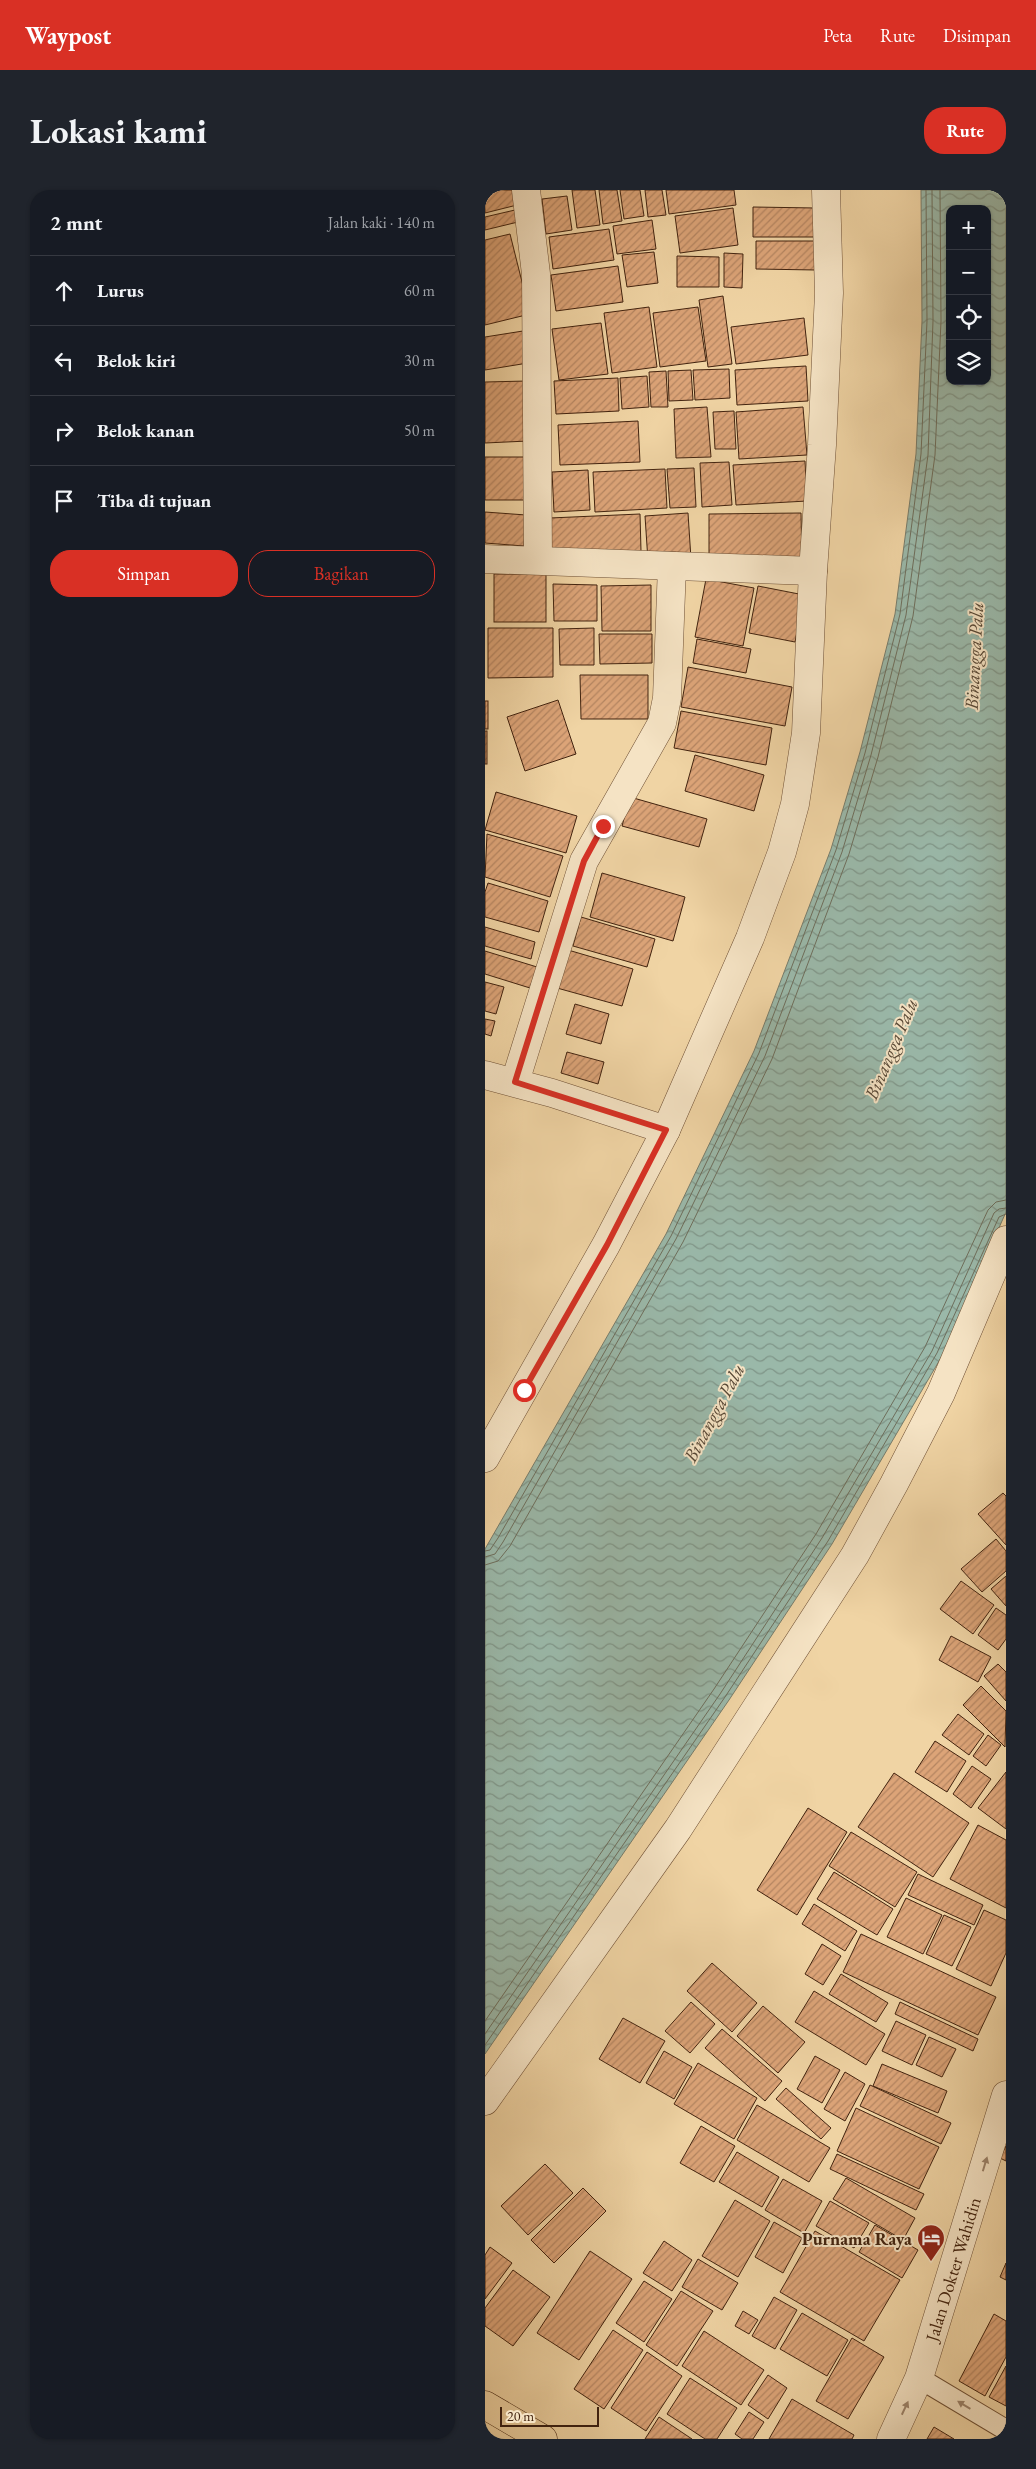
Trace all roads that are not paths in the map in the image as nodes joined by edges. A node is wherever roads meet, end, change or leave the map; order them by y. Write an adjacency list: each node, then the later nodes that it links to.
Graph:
1 (526, 190): 4 (street)
2 (826, 190): 6 (street)
3 (485, 559): 4 (street)
4 (538, 560): 5 (street)
5 (672, 566): 6 (street); 8 (street)
6 (813, 571): 9 (street)
7 (485, 1075): 8 (street)
8 (515, 1082): 9 (street)
9 (666, 1130): 11 (street)
10 (1006, 1240): 13 (street)
11 (485, 1458)
12 (1006, 2096): 14 (street, Jalan Dokter Wahidin, one-way to 12)
13 (485, 2100)
14 (919, 2378): 16 (lane, one-way to 14); 18 (street, Jalan Dokter Wahidin, one-way to 14)
15 (485, 2405): 17 (highway)
16 (1006, 2430)
17 (543, 2439)
18 (891, 2439)

